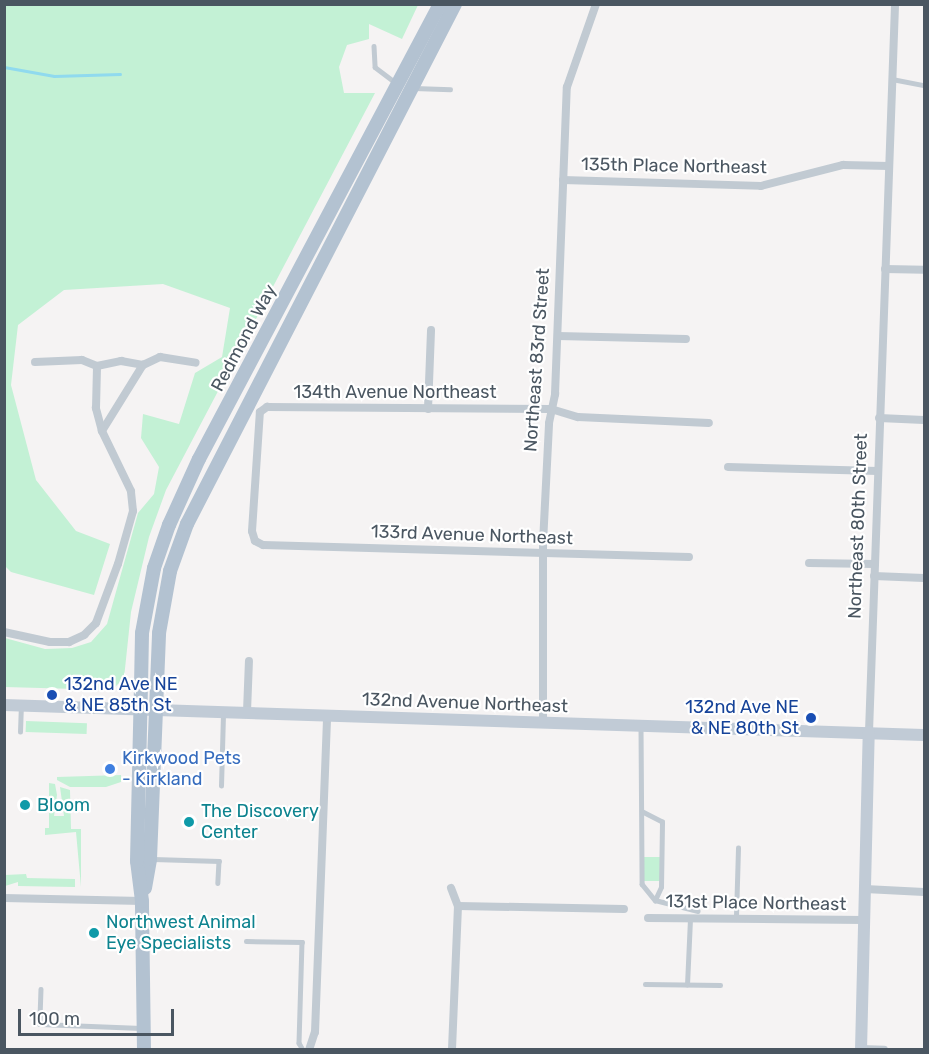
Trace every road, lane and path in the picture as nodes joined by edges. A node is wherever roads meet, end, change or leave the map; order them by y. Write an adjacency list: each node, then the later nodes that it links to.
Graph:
1 (440, 4): 8 (main road, Redmond Way)
2 (455, 4): 8 (main road, Redmond Way)
3 (596, 4): 11 (street, Northeast 83rd Street)
4 (895, 4): 6 (street, Northeast 80th Street)
5 (374, 46): 8 (lane)
6 (892, 79): 7 (lane); 10 (street, Northeast 80th Street)
7 (924, 85)
8 (406, 86): 9 (lane); 40 (main road, Redmond Way)
9 (450, 89)
10 (889, 166): 11 (street, 135th Place Northeast); 12 (street, Northeast 80th Street)
11 (563, 180): 15 (street, Northeast 83rd Street)
12 (885, 269): 13 (street); 23 (street, Northeast 80th Street)
13 (924, 270)
14 (431, 330): 21 (street)
15 (558, 336): 16 (street); 22 (street, Northeast 83rd Street)
16 (686, 339)
17 (34, 362): 20 (street)
18 (196, 363): 19 (street)
19 (143, 365): 20 (street); 26 (street)
20 (97, 366): 26 (street)
21 (428, 409): 22 (street, 134th Avenue Northeast); 29 (street, 134th Avenue Northeast)
22 (551, 409): 25 (street, 134th Avenue Northeast); 30 (street, Northeast 83rd Street)
23 (879, 418): 24 (street); 28 (street, Northeast 80th Street)
24 (924, 420)
25 (709, 423)
26 (102, 431): 36 (street)
27 (728, 466): 28 (street)
28 (878, 471): 33 (street, Northeast 80th Street)
29 (255, 541): 30 (street, 133rd Avenue Northeast)
30 (545, 555): 31 (street, 133rd Avenue Northeast); 44 (street, Northeast 83rd Street)
31 (689, 557)
32 (809, 563): 33 (street)
33 (875, 564): 34 (street, Northeast 80th Street)
34 (874, 576): 35 (street); 47 (street, Northeast 80th Street)
35 (924, 578)
36 (4, 632)
37 (249, 661): 42 (street)
38 (4, 705): 39 (main road, 132nd Avenue Northeast)
39 (21, 705): 40 (main road, 132nd Avenue Northeast); 46 (lane)
40 (147, 708): 41 (main road, 132nd Avenue Northeast); 52 (main road); 59 (main road)
41 (223, 711): 42 (main road, 132nd Avenue Northeast); 49 (lane)
42 (247, 712): 43 (main road, 132nd Avenue Northeast)
43 (327, 716): 44 (main road, 132nd Avenue Northeast); 76 (street)
44 (543, 724): 45 (main road, 132nd Avenue Northeast)
45 (641, 726): 47 (main road, 132nd Avenue Northeast); 50 (lane)
46 (20, 732)
47 (869, 732): 48 (main road, 132nd Avenue Northeast); 55 (main road, Northeast 80th Street)
48 (924, 735)
49 (221, 786)
50 (642, 812): 58 (lane); 58 (lane)
51 (738, 848): 63 (lane)
52 (150, 859): 53 (lane); 59 (main road)
53 (218, 883)
54 (452, 888): 60 (street)
55 (865, 889): 56 (street); 66 (main road, Northeast 80th Street)
56 (924, 892)
57 (4, 898): 59 (street)
58 (655, 900): 62 (lane)
59 (142, 901): 72 (main road)
60 (458, 906): 61 (street); 77 (street)
61 (624, 909)
62 (698, 911)
63 (736, 916): 65 (street, 131st Place Northeast); 66 (street, 131st Place Northeast)
64 (648, 918): 65 (street, 131st Place Northeast)
65 (690, 919): 69 (lane)
66 (864, 920): 73 (main road, Northeast 80th Street)
67 (246, 941): 75 (lane)
68 (645, 984): 69 (lane)
69 (687, 985): 70 (lane)
70 (720, 985)
71 (41, 989): 72 (lane)
72 (143, 1028): 74 (main road)
73 (861, 1049): 78 (street)
74 (144, 1050)
75 (303, 1050)
76 (309, 1050)
77 (452, 1050)
78 (884, 1050)

